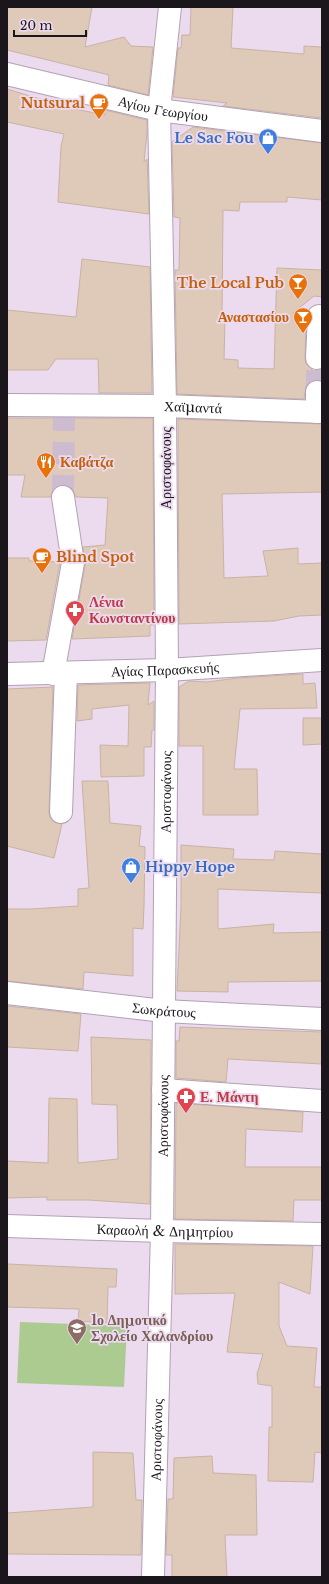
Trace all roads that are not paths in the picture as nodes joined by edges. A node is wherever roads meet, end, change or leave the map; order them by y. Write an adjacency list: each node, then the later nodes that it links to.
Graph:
1 (170, 7): 3 (street, Αριστοφάνους)
2 (7, 74): 3 (street, Αγίου Γεωργίου)
3 (159, 110): 4 (street, Αγίου Γεωργίου); 9 (street, Αριστοφάνους)
4 (322, 131)
5 (319, 316): 6 (street)
6 (318, 358)
7 (7, 404): 9 (street, Χαϊμαντά)
8 (319, 405): 9 (street, Χαϊμαντά)
9 (165, 406): 12 (street, Αριστοφάνους)
10 (63, 497): 13 (street)
11 (322, 660): 12 (street, Αγίας Παρασκευής)
12 (167, 670): 13 (street, Αγίας Παρασκευής); 17 (street, Αριστοφάνους)
13 (60, 673): 14 (street, Αγίας Παρασκευής); 15 (street)
14 (7, 674)
15 (61, 812)
16 (7, 993): 17 (street, Σωκράτους)
17 (164, 1011): 18 (street, Σωκράτους); 19 (street, Αριστοφάνους)
18 (322, 1018)
19 (163, 1090): 20 (street); 22 (street, Αριστοφάνους)
20 (322, 1101)
21 (7, 1226): 22 (street, Καραολή & Δημητρίου)
22 (162, 1231): 23 (street, Καραολή & Δημητρίου); 24 (street, Αριστοφάνους)
23 (322, 1234)
24 (153, 1577)

